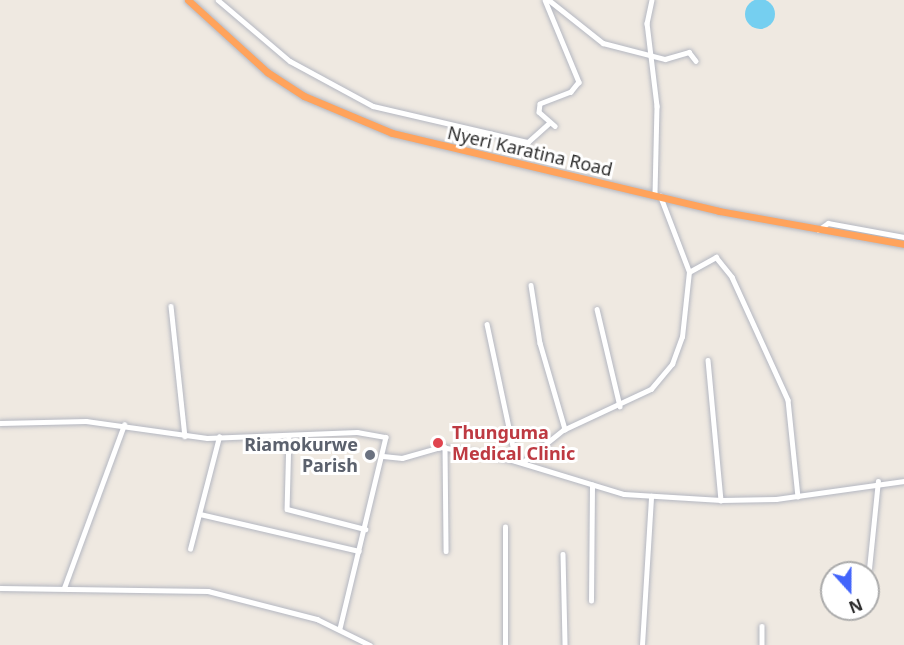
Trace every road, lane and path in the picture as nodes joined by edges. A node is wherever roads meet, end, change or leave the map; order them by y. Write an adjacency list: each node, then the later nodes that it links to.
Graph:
1 (188, 0): 11 (highway, Nyeri Karatina Road)
2 (218, 0): 9 (street)
3 (547, 0): 6 (street); 9 (street)
4 (565, 0): 6 (street)
5 (652, 0): 7 (street)
6 (562, 9): 7 (street)
7 (649, 56): 8 (street); 11 (street)
8 (696, 61)
9 (549, 123): 10 (street)
10 (555, 126)
11 (658, 195): 12 (highway, Nyeri Karatina Road); 15 (street)
12 (818, 230): 13 (street); 14 (highway, Nyeri Karatina Road)
13 (904, 237)
14 (904, 244)
15 (689, 272): 21 (street); 36 (street)
16 (531, 285): 24 (street)
17 (171, 306): 26 (street)
18 (597, 309): 21 (street)
19 (487, 324): 30 (street)
20 (708, 360): 37 (street)
21 (620, 406): 24 (street)
22 (0, 423): 23 (street)
23 (124, 425): 26 (street); 47 (street)
24 (565, 429): 31 (street)
25 (289, 435): 27 (street); 29 (street); 40 (street)
26 (185, 436): 27 (street)
27 (219, 437): 38 (street)
28 (445, 447): 29 (street); 30 (street); 42 (street)
29 (383, 456): 40 (street)
30 (516, 461): 31 (street)
31 (522, 463): 34 (street)
32 (878, 481): 33 (street); 36 (street); 45 (street)
33 (904, 481)
34 (591, 485): 35 (street); 48 (street)
35 (651, 496): 37 (street); 54 (street)
36 (798, 496): 37 (street)
37 (720, 500)
38 (200, 514): 41 (street); 43 (street)
39 (505, 527): 52 (street)
40 (365, 529): 43 (street)
41 (190, 549)
42 (446, 551)
43 (359, 552): 50 (street)
44 (563, 554): 53 (street)
45 (870, 561)
46 (0, 588): 47 (street)
47 (64, 588): 50 (street)
48 (591, 601)
49 (762, 626): 55 (street)
50 (340, 628): 51 (street)
51 (370, 645)
52 (505, 645)
53 (565, 645)
54 (642, 645)
55 (762, 645)

